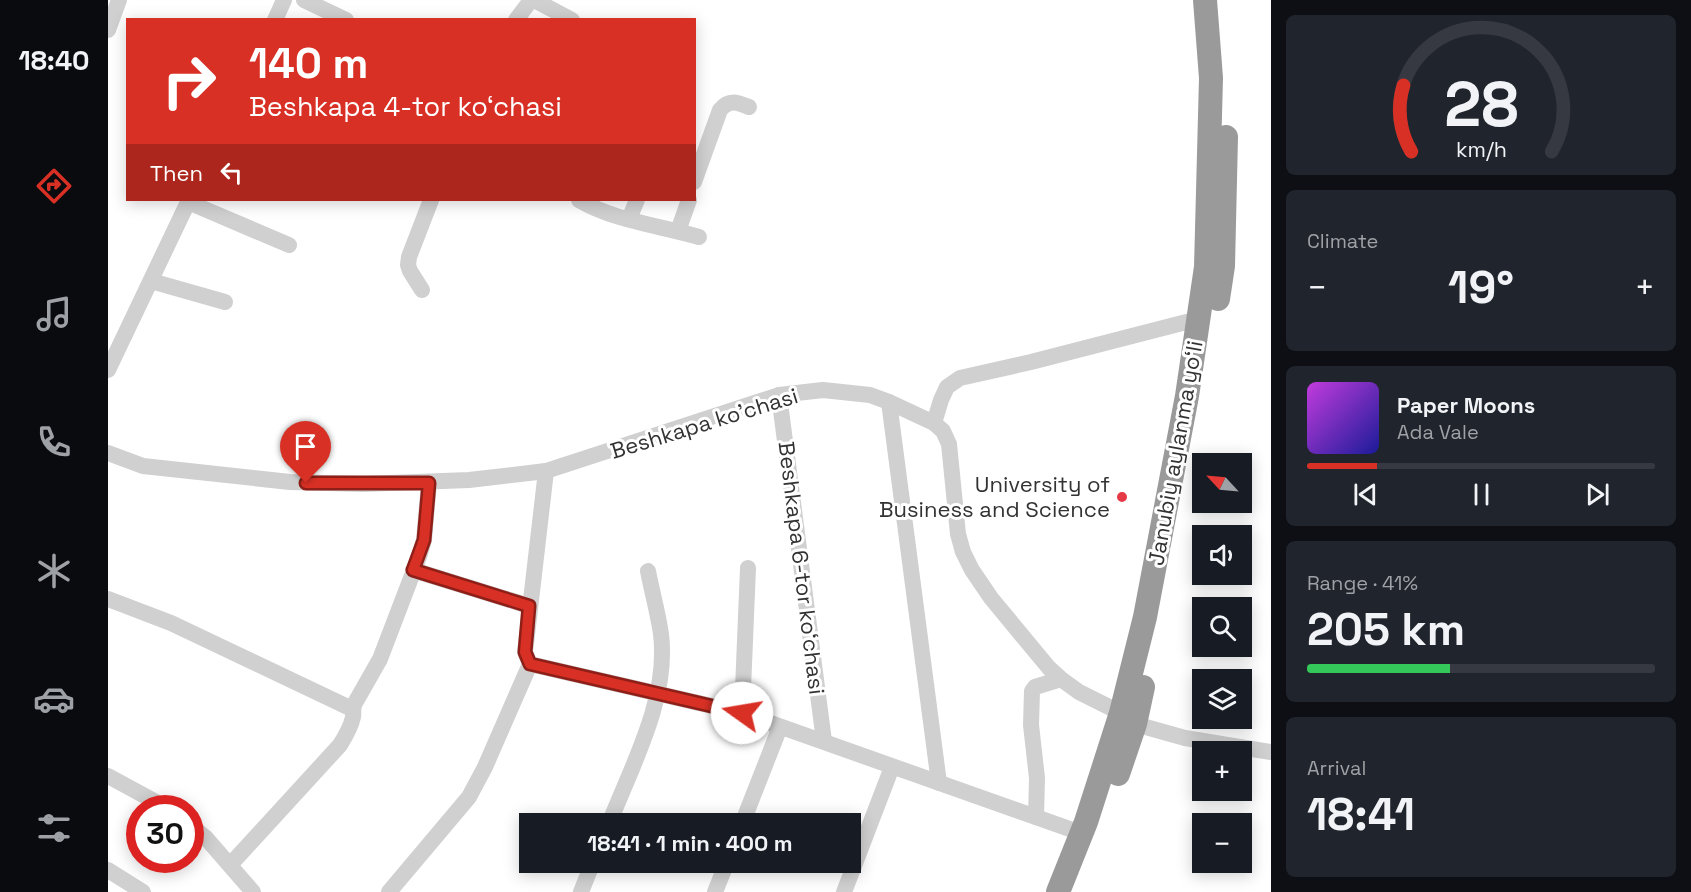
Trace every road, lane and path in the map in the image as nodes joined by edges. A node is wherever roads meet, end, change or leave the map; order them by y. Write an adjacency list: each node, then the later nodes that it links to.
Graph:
1 (119, 0): 11 (street)
2 (284, 0): 7 (street)
3 (304, 0): 8 (street)
4 (533, 0): 9 (street); 10 (street)
5 (1204, 0): 26 (highway, Janubiy aylanma yoʻli)
6 (1221, 0): 44 (highway, Janubiy aylanma yoʻli)
7 (276, 18)
8 (342, 18)
9 (518, 18)
10 (568, 18)
11 (108, 30)
12 (749, 107): 13 (street)
13 (696, 176)
14 (188, 201): 22 (street); 23 (street)
15 (431, 201): 24 (street)
16 (581, 201): 19 (street)
17 (637, 201): 19 (street)
18 (688, 201): 20 (street)
19 (629, 219): 20 (street)
20 (678, 231): 21 (street)
21 (699, 237)
22 (289, 245)
23 (151, 281): 25 (street); 27 (street)
24 (422, 290)
25 (225, 302)
26 (1198, 319): 30 (street); 44 (highway, Janubiy aylanma yoʻli)
27 (108, 370)
28 (778, 395): 29 (street, Beshkapa ko'chasi); 32 (street, Beshkapa ko'chasi); 46 (street, Beshkapa 6-tor koʻchasi)
29 (889, 402): 30 (street, Beshkapa ko'chasi); 50 (street)
30 (934, 423): 40 (street)
31 (109, 456): 33 (street, Beshkapa ko'chasi)
32 (546, 471): 33 (street, Beshkapa ko'chasi); 38 (street)
33 (429, 483): 35 (street)
34 (748, 568): 43 (street)
35 (413, 570): 38 (street); 42 (street)
36 (648, 571): 41 (street)
37 (108, 599): 42 (street)
38 (529, 606): 39 (street)
39 (530, 664): 41 (street); 63 (street)
40 (1061, 679): 44 (street); 54 (street)
41 (657, 693): 43 (street); 52 (street)
42 (352, 709): 57 (street)
43 (742, 713): 45 (street)
44 (1128, 718): 47 (street); 55 (highway, Janubiy aylanma yoʻli); 68 (highway, Janubiy aylanma yoʻli)
45 (780, 727): 46 (street); 53 (street)
46 (824, 741): 48 (street)
47 (1271, 752)
48 (892, 767): 50 (street); 66 (street)
49 (108, 776): 51 (street)
50 (939, 783): 54 (street)
51 (143, 795)
52 (613, 813)
53 (746, 813)
54 (1036, 817): 55 (street)
55 (1082, 833): 67 (highway, Janubiy aylanma yoʻli)
56 (204, 836): 57 (street)
57 (230, 866): 62 (street)
58 (108, 870): 61 (street)
59 (589, 873): 64 (street)
60 (723, 873): 65 (street)
61 (142, 892)
62 (253, 892)
63 (389, 892)
64 (581, 892)
65 (715, 892)
66 (844, 892)
67 (1058, 892)
68 (1075, 892)

